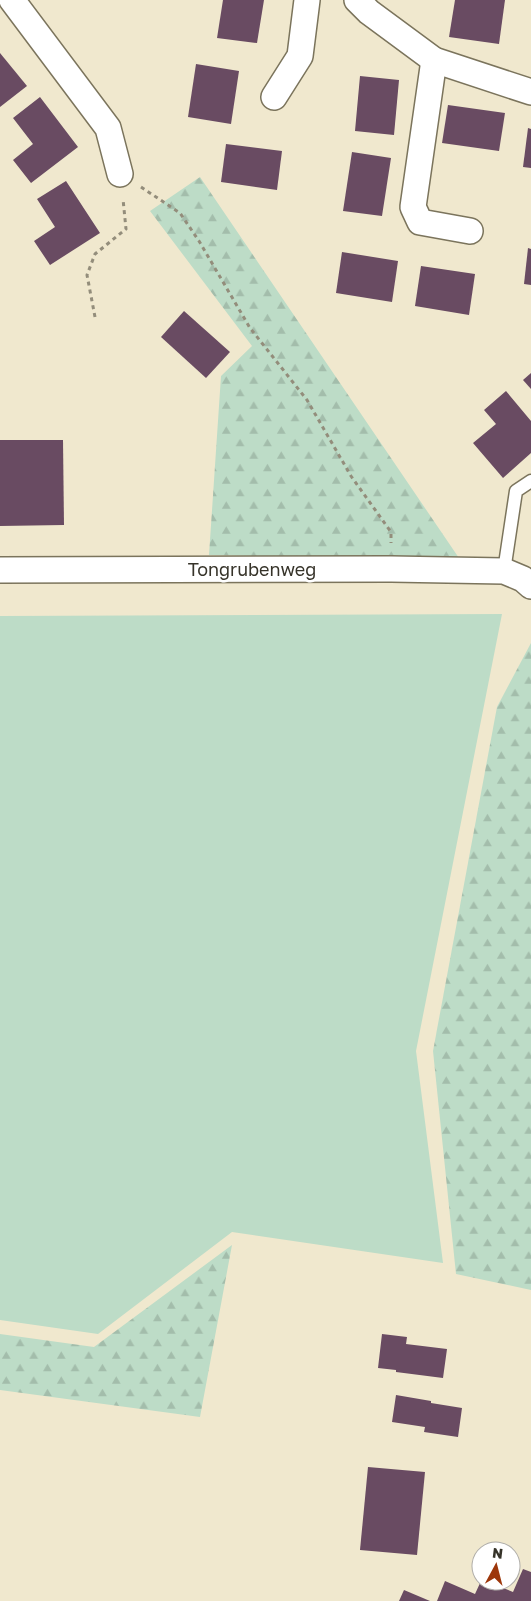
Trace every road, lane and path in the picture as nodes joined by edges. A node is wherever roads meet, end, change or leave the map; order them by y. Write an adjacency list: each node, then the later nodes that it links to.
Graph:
1 (12, 0): 7 (street)
2 (307, 0): 6 (street)
3 (357, 0): 4 (street)
4 (434, 60): 5 (street); 8 (street)
5 (531, 92)
6 (274, 96)
7 (120, 174): 9 (path); 11 (path)
8 (470, 231)
9 (95, 317)
10 (531, 481): 13 (lane)
11 (391, 569): 12 (street, Tongrubenweg); 13 (street, Tongrubenweg)
12 (0, 570)
13 (504, 571): 14 (street, Tongrubenweg)
14 (531, 586)

